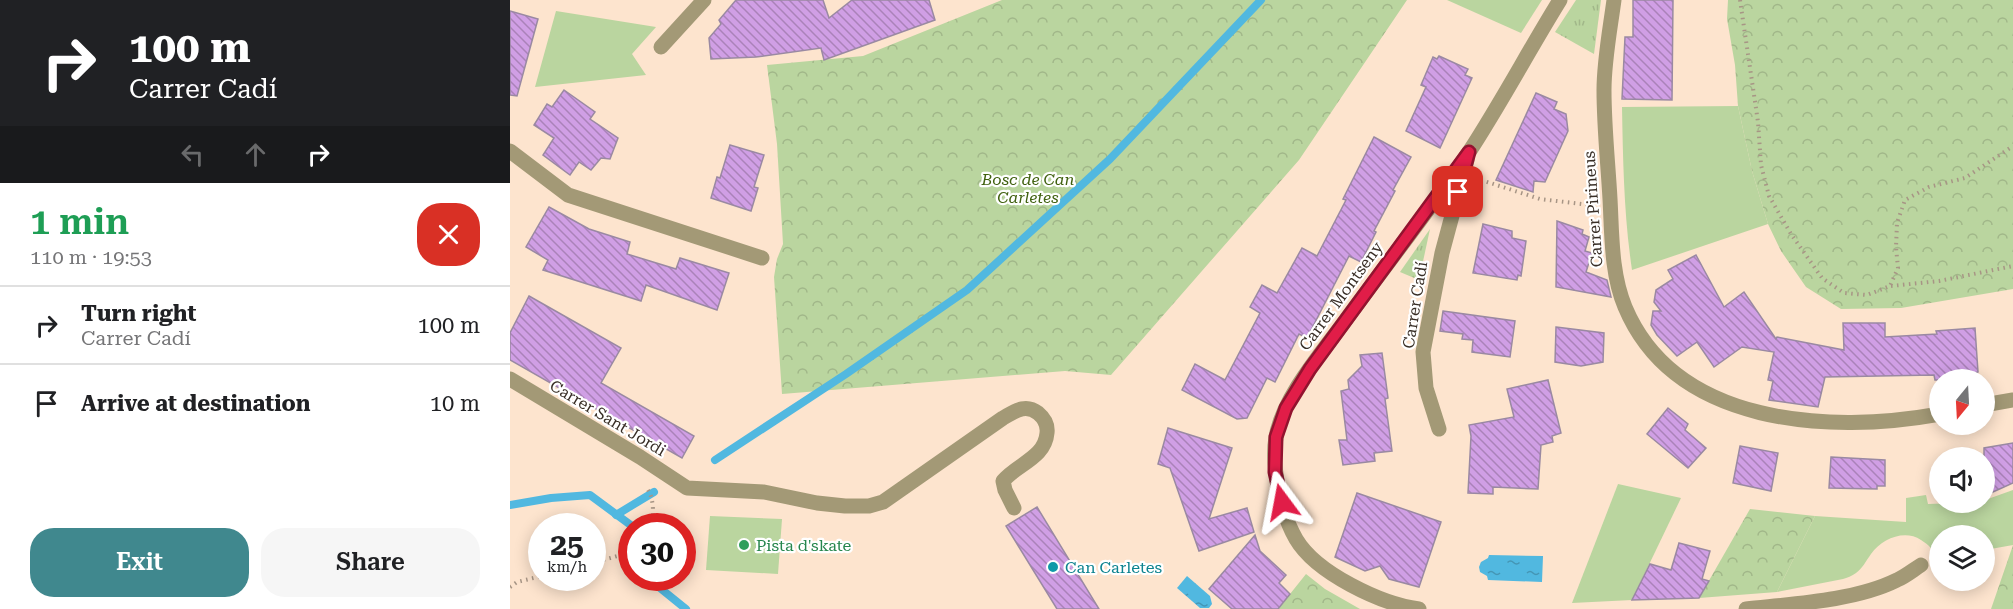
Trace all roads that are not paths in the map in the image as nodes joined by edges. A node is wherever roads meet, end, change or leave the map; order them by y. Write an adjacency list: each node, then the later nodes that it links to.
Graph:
1 (704, 0): 4 (street)
2 (1560, 0): 6 (street, Carrer Montseny)
3 (1614, 0): 11 (street, Carrer Pirineus)
4 (661, 47)
5 (510, 151): 7 (street)
6 (1469, 152): 12 (street, Carrer Cadí); 15 (street, Carrer Montseny)
7 (762, 258)
8 (510, 379): 13 (street, Carrer Sant Jordi)
9 (2013, 400): 10 (street)
10 (1995, 403)
11 (1929, 416)
12 (1439, 429)
13 (1014, 508)
14 (1921, 565): 16 (street)
15 (1419, 609)
16 (1746, 609)

